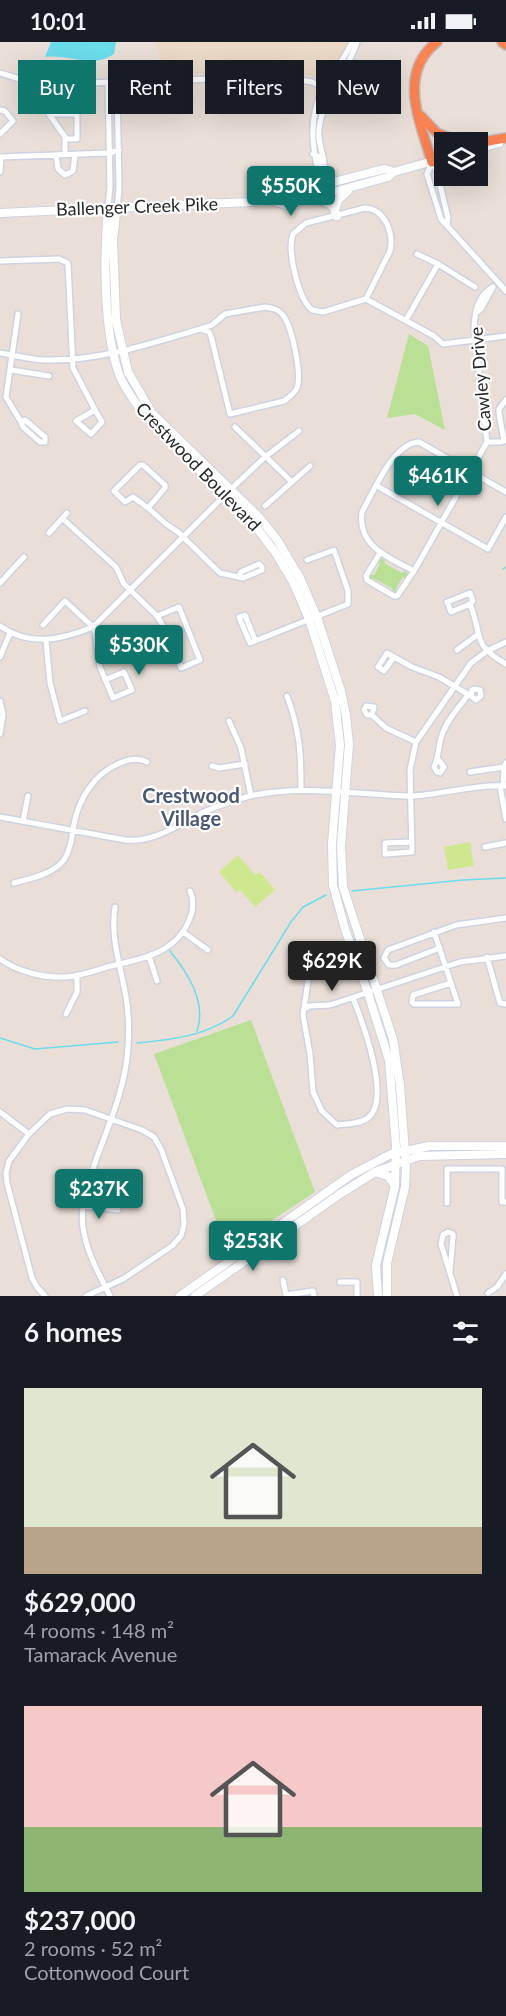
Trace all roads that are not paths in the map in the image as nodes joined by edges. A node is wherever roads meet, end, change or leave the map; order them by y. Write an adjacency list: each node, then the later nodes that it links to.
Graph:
1 (352, 42): 6 (street)
2 (357, 42): 7 (street)
3 (437, 42): 14 (highway)
4 (502, 42): 5 (highway)
5 (506, 45)
6 (343, 60)
7 (349, 60)
8 (0, 73): 10 (street)
9 (193, 80): 11 (street)
10 (108, 83)
11 (316, 85)
12 (316, 108): 28 (street)
13 (0, 110): 19 (street)
14 (417, 110): 18 (highway); 31 (highway)
15 (108, 114): 25 (street, Crestwood Boulevard)
16 (117, 114): 24 (street, Crestwood Boulevard)
17 (322, 114): 32 (street)
18 (435, 132)
19 (0, 134)
20 (65, 137): 20 (street); 26 (street)
21 (506, 140): 22 (highway); 23 (main road)
22 (488, 142)
23 (488, 146)
24 (118, 150): 25 (street); 40 (street, Crestwood Boulevard)
25 (109, 153): 27 (street); 41 (street, Crestwood Boulevard)
26 (64, 154): 27 (street); 29 (street)
27 (75, 154): 29 (street)
28 (313, 154): 32 (street); 36 (street)
29 (56, 155): 30 (street)
30 (0, 157): 33 (street)
31 (432, 162): 34 (main road, Ballenger Creek Pike); 44 (street); 44 (street)
32 (324, 171): 35 (street)
33 (0, 172)
34 (394, 172): 35 (main road, Ballenger Creek Pike); 37 (main road, Ballenger Creek Pike)
35 (330, 183): 36 (main road, Ballenger Creek Pike)
36 (321, 186): 39 (main road, Ballenger Creek Pike)
37 (354, 187): 38 (main road, Ballenger Creek Pike); 43 (main road)
38 (311, 199): 39 (main road, Ballenger Creek Pike); 43 (main road)
39 (273, 201): 40 (main road, Ballenger Creek Pike)
40 (117, 207): 41 (main road, Ballenger Creek Pike); 58 (main road, Crestwood Boulevard)
41 (108, 208): 42 (main road, Ballenger Creek Pike); 58 (main road, Crestwood Boulevard)
42 (0, 213)
43 (336, 213): 51 (street); 51 (street)
44 (447, 225): 48 (street)
45 (417, 254): 47 (street)
46 (0, 261): 60 (street)
47 (438, 264): 49 (street); 53 (street)
48 (498, 281): 50 (street); 56 (street, Cawley Drive)
49 (475, 286)
50 (506, 291)
51 (366, 299): 53 (street)
52 (18, 314): 59 (street)
53 (406, 320): 56 (street)
54 (200, 329): 54 (street); 58 (street)
55 (506, 336): 56 (street)
56 (476, 339): 70 (street, Cawley Drive)
57 (0, 353): 59 (street)
58 (118, 353): 60 (street); 77 (main road, Crestwood Boulevard)
59 (13, 355): 60 (street); 61 (street)
60 (72, 360): 64 (street)
61 (11, 370): 62 (street); 66 (street)
62 (49, 376)
63 (506, 400): 70 (street)
64 (95, 410): 67 (street); 67 (street)
65 (108, 415): 67 (street)
66 (21, 422): 66 (street)
67 (102, 422)
68 (235, 427): 71 (street)
69 (299, 431): 71 (street)
70 (487, 442): 73 (street, Cawley Drive)
71 (265, 457): 74 (street); 77 (street)
72 (310, 466): 74 (street)
73 (470, 471): 75 (street); 76 (street); 81 (street, Cawley Drive)
74 (292, 482): 78 (street)
75 (377, 486): 81 (street); 84 (street)
76 (506, 492)
77 (227, 493): 83 (street); 93 (main road, Crestwood Boulevard)
78 (265, 506)
79 (148, 508): 79 (street); 83 (street)
80 (506, 518): 81 (street)
81 (441, 522): 87 (street, Cawley Drive)
82 (49, 533): 90 (street)
83 (183, 537): 88 (street); 90 (street)
84 (380, 553): 87 (street); 87 (street, Cawley Drive)
85 (24, 557): 89 (street)
86 (308, 560): 93 (street)
87 (414, 571)
88 (239, 576)
89 (0, 584)
90 (130, 590): 92 (street); 96 (street)
91 (470, 604): 91 (street); 98 (street)
92 (157, 616): 92 (street)
93 (313, 618): 99 (street); 124 (main road, Crestwood Boulevard); 125 (main road, Crestwood Boulevard)
94 (44, 625): 96 (street)
95 (0, 626): 97 (street)
96 (93, 627): 100 (street); 107 (street)
97 (10, 633): 100 (street); 104 (street)
98 (477, 635): 102 (street); 103 (street)
99 (255, 640): 99 (street)
100 (46, 641): 111 (street)
101 (506, 642): 103 (street)
102 (457, 650)
103 (487, 651): 106 (street); 108 (street)
104 (0, 657)
105 (394, 657): 108 (street)
106 (506, 664)
107 (105, 680): 107 (street)
108 (454, 686): 115 (street); 116 (street)
109 (287, 696): 123 (street)
110 (0, 703): 114 (street)
111 (85, 711)
112 (372, 715): 115 (street)
113 (229, 721): 118 (street)
114 (0, 734)
115 (416, 742): 128 (street)
116 (438, 759)
117 (147, 762): 132 (street)
118 (244, 764): 120 (street); 127 (street)
119 (505, 765): 121 (street); 122 (street)
120 (212, 766)
121 (470, 772)
122 (503, 786): 128 (street); 130 (street)
123 (301, 790): 124 (street); 127 (street)
124 (336, 792): 125 (street); 154 (main road, Crestwood Boulevard)
125 (346, 792): 128 (street); 154 (main road, Crestwood Boulevard)
126 (28, 796): 131 (street)
127 (251, 796): 132 (street)
128 (410, 796): 133 (street)
129 (0, 817): 131 (street)
130 (506, 819)
131 (23, 821): 132 (street)
132 (74, 830): 136 (street)
133 (412, 842): 133 (street)
134 (506, 843): 135 (street)
135 (485, 847)
136 (14, 883)
137 (190, 891): 140 (street)
138 (115, 907): 149 (street)
139 (506, 918): 141 (street)
140 (183, 932): 143 (street); 145 (street)
141 (434, 932): 142 (street); 142 (street)
142 (440, 948): 150 (street)
143 (208, 950)
144 (312, 954): 157 (street)
145 (149, 956): 149 (street); 152 (street)
146 (506, 956): 147 (street)
147 (487, 957): 150 (street); 156 (street)
148 (0, 959): 151 (street)
149 (119, 964): 151 (street); 162 (street)
150 (446, 966): 153 (street); 154 (street)
151 (77, 975): 158 (street)
152 (157, 981)
153 (451, 983): 153 (street)
154 (372, 991): 155 (street); 159 (main road, Crestwood Boulevard); 160 (main road, Crestwood Boulevard)
155 (353, 998): 157 (street); 157 (street)
156 (506, 1004)
157 (304, 1009)
158 (66, 1014)
159 (385, 1044): 160 (main road); 165 (main road, Crestwood Boulevard)
160 (400, 1084): 165 (main road, Crestwood Boulevard)
161 (0, 1112): 163 (street)
162 (111, 1119): 163 (street); 173 (street); 181 (street)
163 (29, 1134): 184 (street)
164 (506, 1146): 165 (main road)
165 (400, 1151): 167 (main road, Crestwood Boulevard); 168 (main road, Crestwood Boulevard); 175 (main road)
166 (506, 1154): 167 (main road)
167 (405, 1160): 168 (main road); 192 (main road, Crestwood Boulevard)
168 (396, 1163): 169 (main road); 170 (main road, Crestwood Boulevard)
169 (375, 1172): 170 (main road); 176 (main road)
170 (395, 1186): 191 (main road, Crestwood Boulevard)
171 (506, 1202): 172 (street)
172 (447, 1203)
173 (83, 1206): 174 (street); 181 (street)
174 (118, 1210)
175 (257, 1242): 176 (main road); 187 (main road)
176 (262, 1250): 188 (main road)
177 (450, 1271): 177 (street); 193 (street)
178 (506, 1274): 182 (street)
179 (283, 1280): 183 (street)
180 (340, 1282): 190 (street)
181 (106, 1288): 185 (street); 186 (street)
182 (488, 1293)
183 (286, 1295): 189 (street)
184 (45, 1296)
185 (86, 1296)
186 (110, 1296)
187 (180, 1296)
188 (195, 1296)
189 (314, 1296)
190 (357, 1296)
191 (378, 1296)
192 (387, 1296)
193 (458, 1296)

